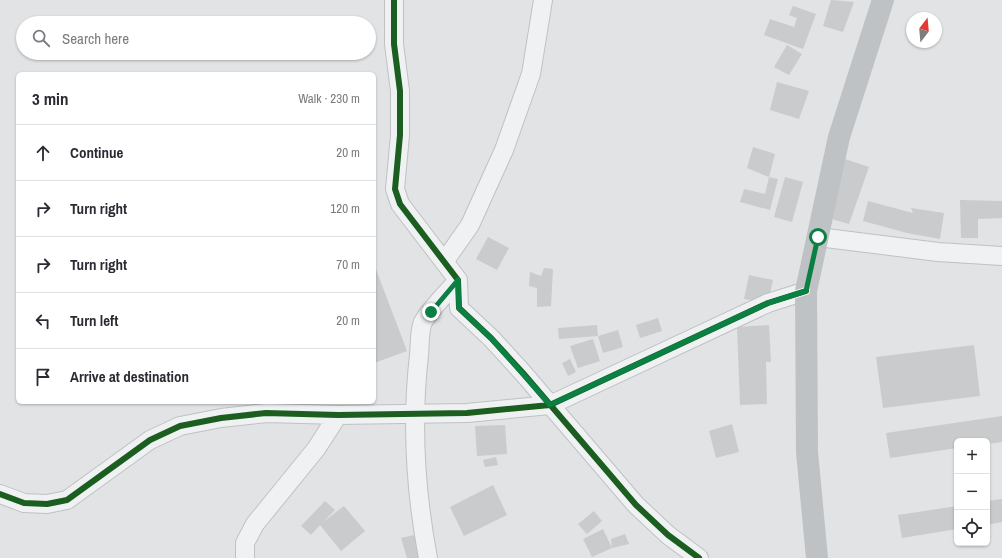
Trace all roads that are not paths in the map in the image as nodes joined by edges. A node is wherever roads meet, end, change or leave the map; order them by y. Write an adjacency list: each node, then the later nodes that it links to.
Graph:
1 (394, 0): 6 (street)
2 (543, 0): 6 (street)
3 (883, 0): 4 (main road)
4 (818, 237): 5 (street); 8 (main road)
5 (1002, 256)
6 (444, 262): 7 (street)
7 (458, 280): 9 (street); 10 (street)
8 (806, 291): 9 (street); 16 (main road)
9 (550, 405): 10 (street); 15 (street)
10 (414, 412): 11 (street); 14 (street)
11 (338, 415): 12 (street); 13 (street)
12 (0, 494)
13 (245, 558)
14 (428, 558)
15 (700, 558)
16 (817, 558)

